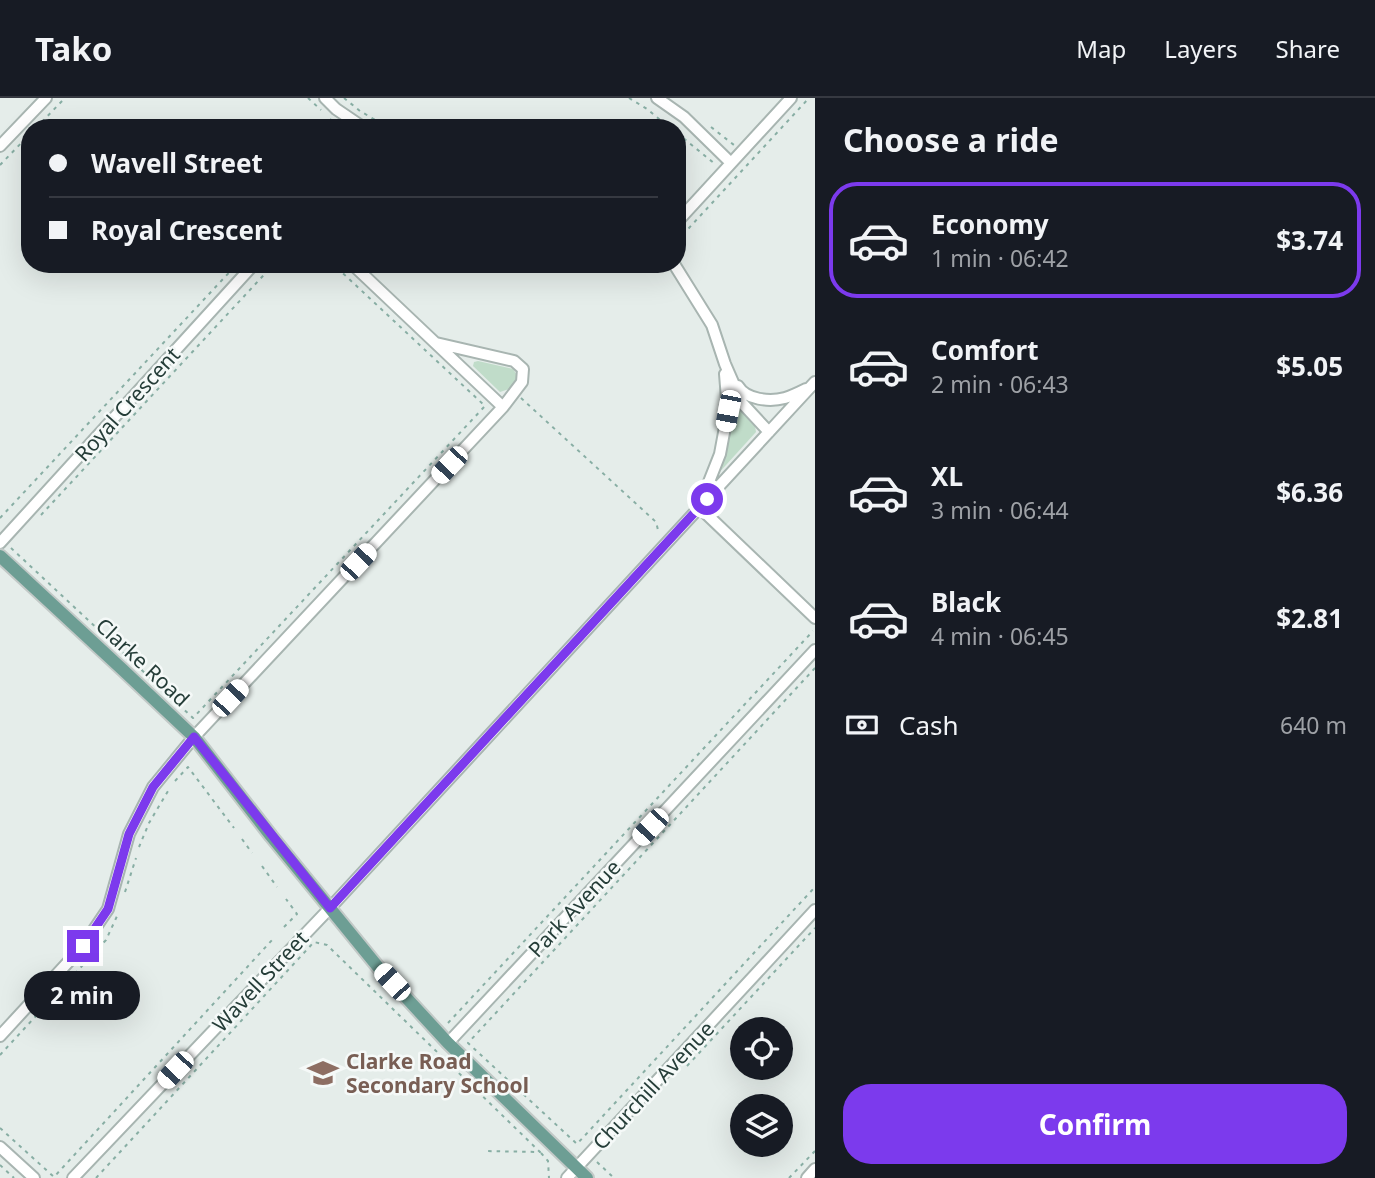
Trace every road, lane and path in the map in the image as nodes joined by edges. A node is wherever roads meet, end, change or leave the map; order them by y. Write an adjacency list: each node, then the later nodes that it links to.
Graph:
1 (46, 98): 9 (street)
2 (65, 98): 10 (path)
3 (325, 98): 11 (street)
4 (344, 98): 12 (path)
5 (629, 98): 13 (path)
6 (657, 98): 18 (street)
7 (791, 98): 18 (street)
8 (809, 98): 22 (path)
9 (26, 119)
10 (45, 119)
11 (349, 119)
12 (374, 119)
13 (659, 119)
14 (21, 124): 17 (street)
15 (686, 140): 20 (path)
16 (21, 143): 19 (path)
17 (0, 146)
18 (731, 163): 21 (street)
19 (0, 165)
20 (719, 167)
21 (686, 212)
22 (686, 230)
23 (229, 273): 37 (path)
24 (246, 273): 39 (street, Royal Crescent)
25 (266, 273): 36 (path)
26 (343, 273): 39 (path)
27 (362, 273): 29 (street)
28 (680, 273): 30 (street)
29 (436, 343): 32 (street); 33 (street)
30 (725, 364): 31 (street); 34 (street); 35 (street)
31 (812, 385): 34 (street, Wavell Street)
32 (514, 392): 33 (street); 38 (path)
33 (503, 407): 44 (street)
34 (769, 432): 35 (street, Wavell Street)
35 (699, 507): 40 (street); 55 (street, Wavell Street)
36 (39, 517)
37 (0, 518)
38 (658, 530)
39 (4, 549): 44 (main road, Clarke Road)
40 (815, 618)
41 (813, 631): 60 (path)
42 (815, 650): 62 (street, Park Avenue)
43 (815, 668): 53 (path)
44 (194, 737): 55 (main road, Clarke Road); 61 (street)
45 (176, 781): 47 (path)
46 (168, 790): 49 (path)
47 (234, 828)
48 (242, 839): 50 (path)
49 (139, 847)
50 (252, 853)
51 (262, 866): 52 (path)
52 (277, 887)
53 (815, 887)
54 (286, 899): 57 (path)
55 (330, 908): 62 (main road, Clarke Road); 75 (street, Wavell Street)
56 (815, 910): 72 (street, Churchill Avenue)
57 (284, 926)
58 (815, 929): 63 (path)
59 (273, 939): 64 (path)
60 (448, 1023)
61 (0, 1036)
62 (448, 1044): 72 (main road, Clarke Road)
63 (682, 1071)
64 (0, 1128)
65 (0, 1147): 74 (street)
66 (484, 1151): 68 (path)
67 (815, 1151): 80 (path)
68 (540, 1152): 76 (path); 77 (path)
69 (597, 1162): 79 (path)
70 (0, 1165): 73 (path)
71 (815, 1169): 81 (street)
72 (572, 1173): 78 (main road, Clarke Road)
73 (14, 1178)
74 (34, 1178)
75 (73, 1178)
76 (96, 1178)
77 (550, 1178)
78 (587, 1178)
79 (614, 1178)
80 (789, 1178)
81 (807, 1178)

